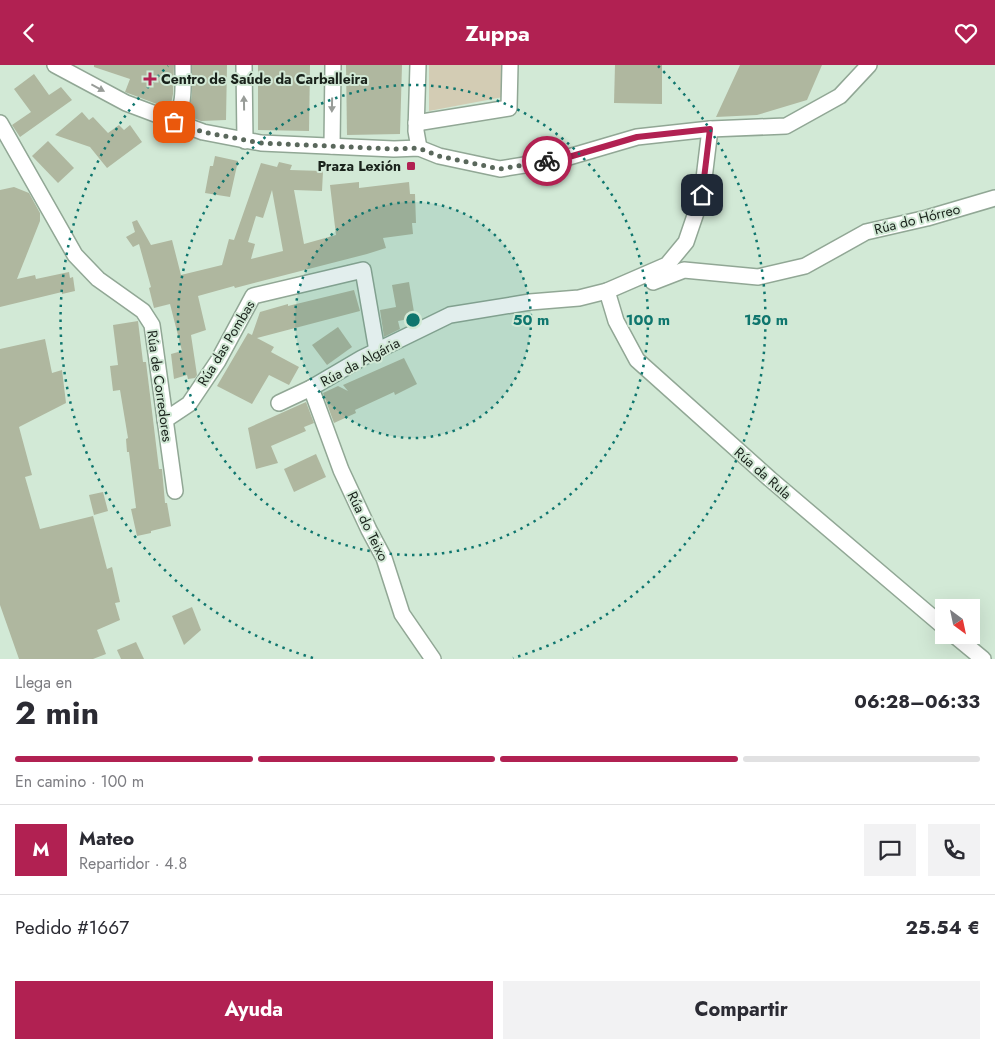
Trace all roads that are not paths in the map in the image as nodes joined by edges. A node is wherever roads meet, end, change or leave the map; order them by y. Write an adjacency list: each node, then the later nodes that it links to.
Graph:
1 (55, 65): 8 (street, one-way to 8)
2 (183, 65): 8 (street)
3 (244, 65): 12 (street, one-way to 3)
4 (333, 65): 13 (street, one-way to 13)
5 (418, 65): 9 (street)
6 (510, 65): 9 (street)
7 (869, 65): 11 (street)
8 (174, 122): 12 (street)
9 (416, 123): 14 (street)
10 (0, 126): 20 (street, Rúa de Corredores)
11 (710, 129): 14 (street); 16 (street)
12 (245, 141): 13 (street)
13 (332, 146): 14 (street)
14 (418, 148)
15 (995, 198): 16 (street, Rúa do Hórreo)
16 (608, 295): 17 (street, Rúa da Algária); 22 (street, Rúa da Rula)
17 (377, 351): 18 (street, Rúa da Algária); 20 (street, Rúa das Pombas)
18 (311, 388): 19 (street, Rúa da Algária); 24 (street, Rúa do Teixo)
19 (279, 403)
20 (165, 419): 21 (street, Rúa de Corredores)
21 (175, 491)
22 (935, 619)
23 (965, 644): 25 (street)
24 (434, 659)
25 (983, 659)

